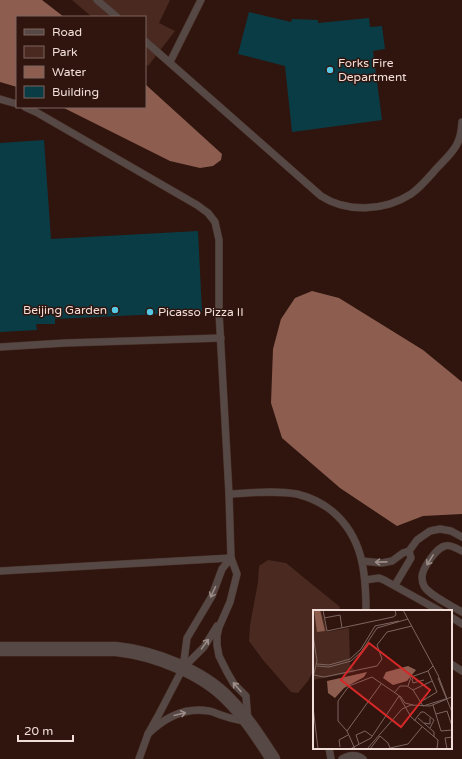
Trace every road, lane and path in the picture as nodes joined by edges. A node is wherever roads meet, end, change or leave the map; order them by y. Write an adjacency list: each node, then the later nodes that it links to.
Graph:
1 (97, 0): 3 (lane)
2 (201, 0): 5 (lane)
3 (116, 16)
4 (146, 42): 5 (lane)
5 (170, 62): 9 (lane)
6 (0, 99): 7 (lane)
7 (16, 104)
8 (27, 108): 10 (lane)
9 (462, 122)
10 (221, 338): 11 (lane); 12 (lane)
11 (0, 348)
12 (229, 494): 16 (lane); 17 (lane)
13 (462, 537): 14 (lane)
14 (409, 551): 17 (lane, one-way to 17); 20 (lane)
15 (462, 551): 23 (lane, one-way to 23)
16 (231, 558): 18 (lane); 24 (lane); 29 (lane, one-way to 29)
17 (362, 561): 19 (lane)
18 (0, 571)
19 (365, 580): 20 (lane); 21 (lane)
20 (395, 585): 22 (lane)
21 (366, 610)
22 (438, 610)
23 (462, 612)
24 (223, 617): 29 (lane, one-way to 24); 31 (lane, one-way to 24)
25 (452, 618): 26 (lane)
26 (462, 624)
27 (0, 649): 29 (street)
28 (452, 665): 30 (lane)
29 (183, 668): 31 (street); 32 (lane)
30 (462, 671)
31 (248, 722): 32 (lane, one-way to 31); 35 (street)
32 (148, 734): 34 (lane)
33 (329, 749): 36 (lane)
34 (139, 759)
35 (274, 759)
36 (331, 759)
37 (342, 759): 38 (lane)
38 (363, 759)

